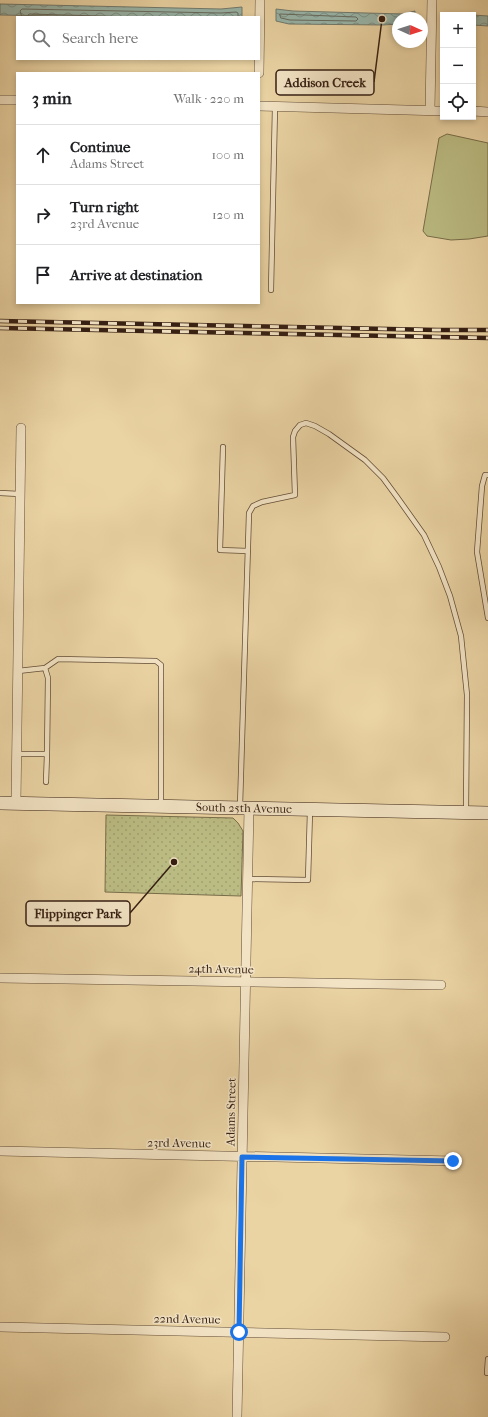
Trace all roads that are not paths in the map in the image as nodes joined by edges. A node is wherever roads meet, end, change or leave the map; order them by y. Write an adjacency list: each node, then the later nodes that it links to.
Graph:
1 (260, 0): 3 (street)
2 (432, 0): 10 (street)
3 (260, 16)
4 (259, 60): 5 (street)
5 (259, 72)
6 (0, 100): 7 (street)
7 (16, 100)
8 (260, 106): 9 (street)
9 (275, 106): 10 (street); 14 (lane)
10 (430, 110): 11 (street)
11 (440, 111)
12 (476, 111): 13 (street)
13 (488, 112)
14 (270, 290)
15 (21, 428): 19 (street)
16 (223, 447): 20 (lane)
17 (488, 475): 21 (lane)
18 (0, 493): 19 (lane)
19 (20, 494): 23 (street)
20 (248, 551): 30 (lane); 32 (lane)
21 (488, 618)
22 (45, 668): 23 (lane); 25 (lane); 29 (lane)
23 (18, 671): 24 (street)
24 (17, 754): 25 (lane); 28 (street)
25 (47, 754): 26 (lane)
26 (46, 782)
27 (0, 803): 28 (main road, South 25th Avenue)
28 (16, 803): 29 (main road, South 25th Avenue)
29 (161, 806): 30 (main road, South 25th Avenue)
30 (244, 808): 31 (main road, South 25th Avenue); 34 (street, Adams Street)
31 (310, 809): 32 (main road, South 25th Avenue); 34 (lane)
32 (466, 812): 33 (main road, South 25th Avenue)
33 (488, 813)
34 (248, 879): 36 (street, Adams Street)
35 (0, 978): 36 (street, 24th Avenue)
36 (246, 982): 37 (street, 24th Avenue); 39 (street, Adams Street)
37 (441, 985)
38 (0, 1151): 39 (street, 23rd Avenue)
39 (242, 1157): 40 (street, 23rd Avenue); 42 (street, Adams Street)
40 (453, 1161)
41 (0, 1327): 42 (street, 22nd Avenue)
42 (239, 1332): 43 (street, 22nd Avenue); 46 (street, Adams Street)
43 (445, 1337)
44 (488, 1359): 45 (lane)
45 (488, 1373)
46 (237, 1417)

